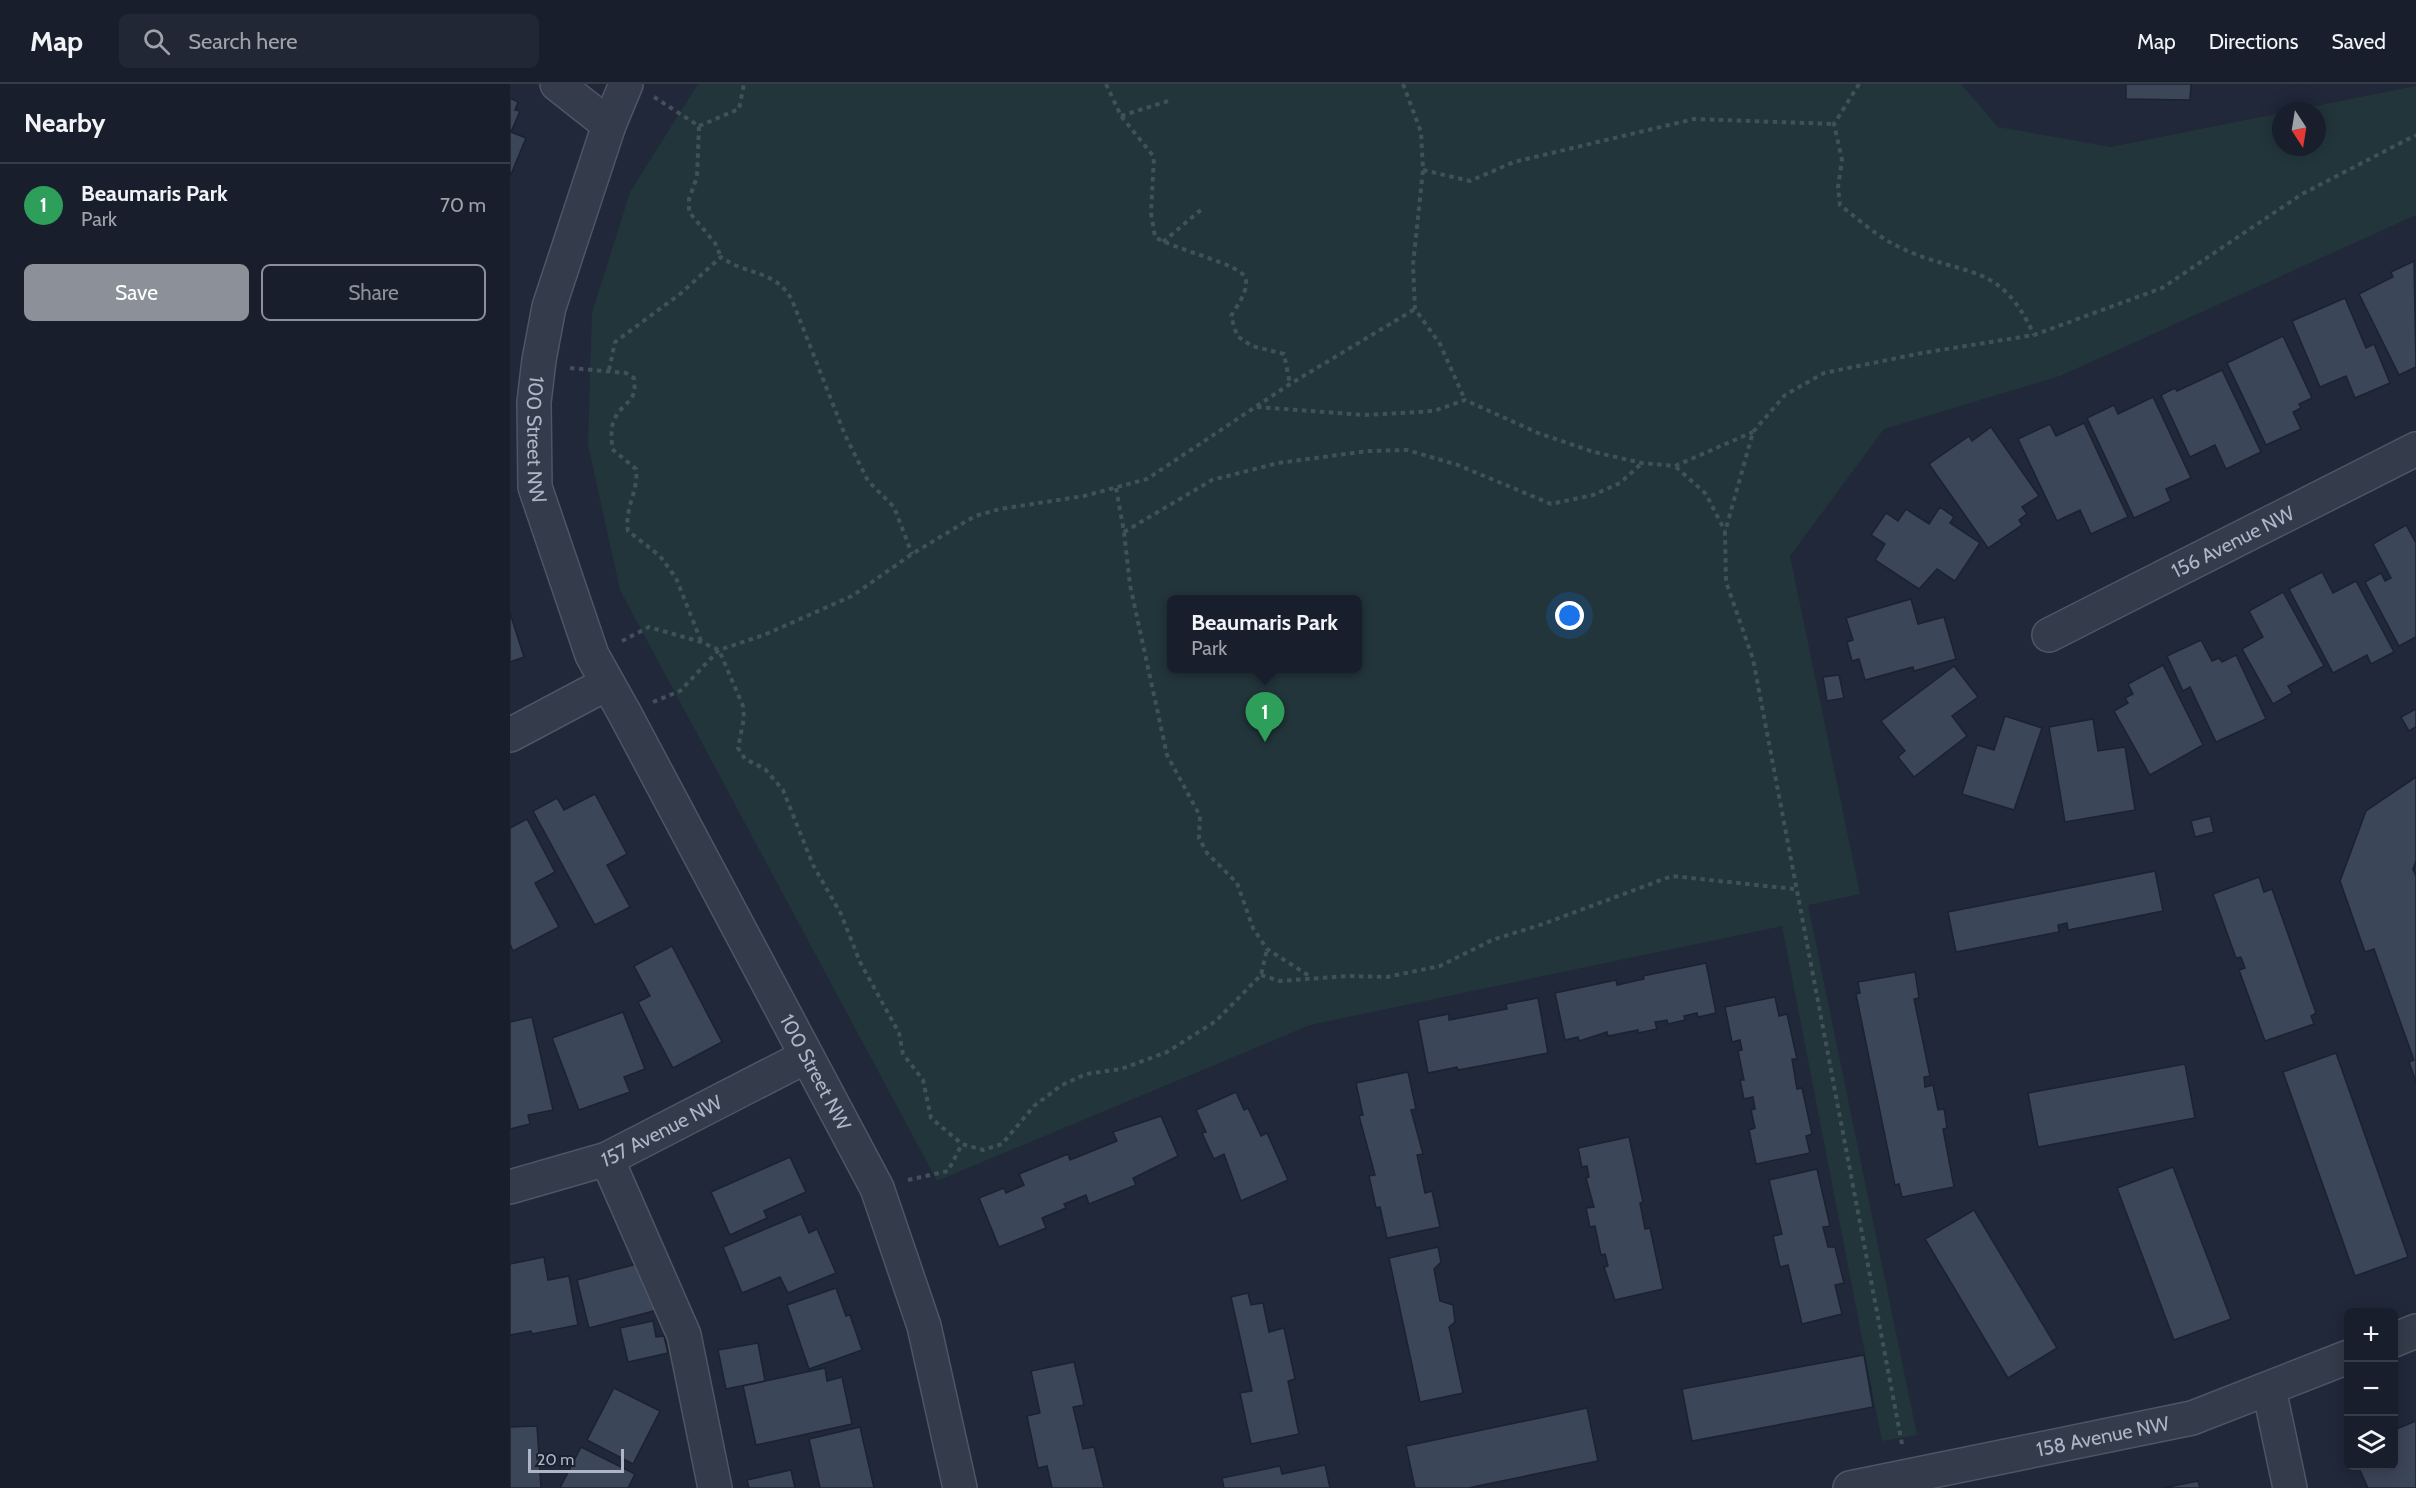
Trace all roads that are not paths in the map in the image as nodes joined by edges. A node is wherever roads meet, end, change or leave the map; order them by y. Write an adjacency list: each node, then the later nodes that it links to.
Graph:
1 (557, 84): 3 (street)
2 (639, 90): 3 (street, 100 Street NW)
3 (609, 125): 4 (street, 100 Street NW)
4 (522, 401): 7 (street, 100 Street NW)
5 (2416, 448): 6 (street, 156 Avenue NW)
6 (2049, 635)
7 (599, 670): 8 (street); 9 (street, 100 Street NW)
8 (510, 735)
9 (805, 1056): 10 (street, 157 Avenue NW); 17 (street, 100 Street NW)
10 (607, 1158): 11 (street, 157 Avenue NW); 16 (street)
11 (510, 1187)
12 (2416, 1331): 13 (street)
13 (2398, 1338)
14 (2344, 1359): 15 (street, 158 Avenue NW)
15 (2269, 1389): 18 (street, 158 Avenue NW); 19 (street)
16 (715, 1488)
17 (960, 1488)
18 (1854, 1488)
19 (2290, 1488)

